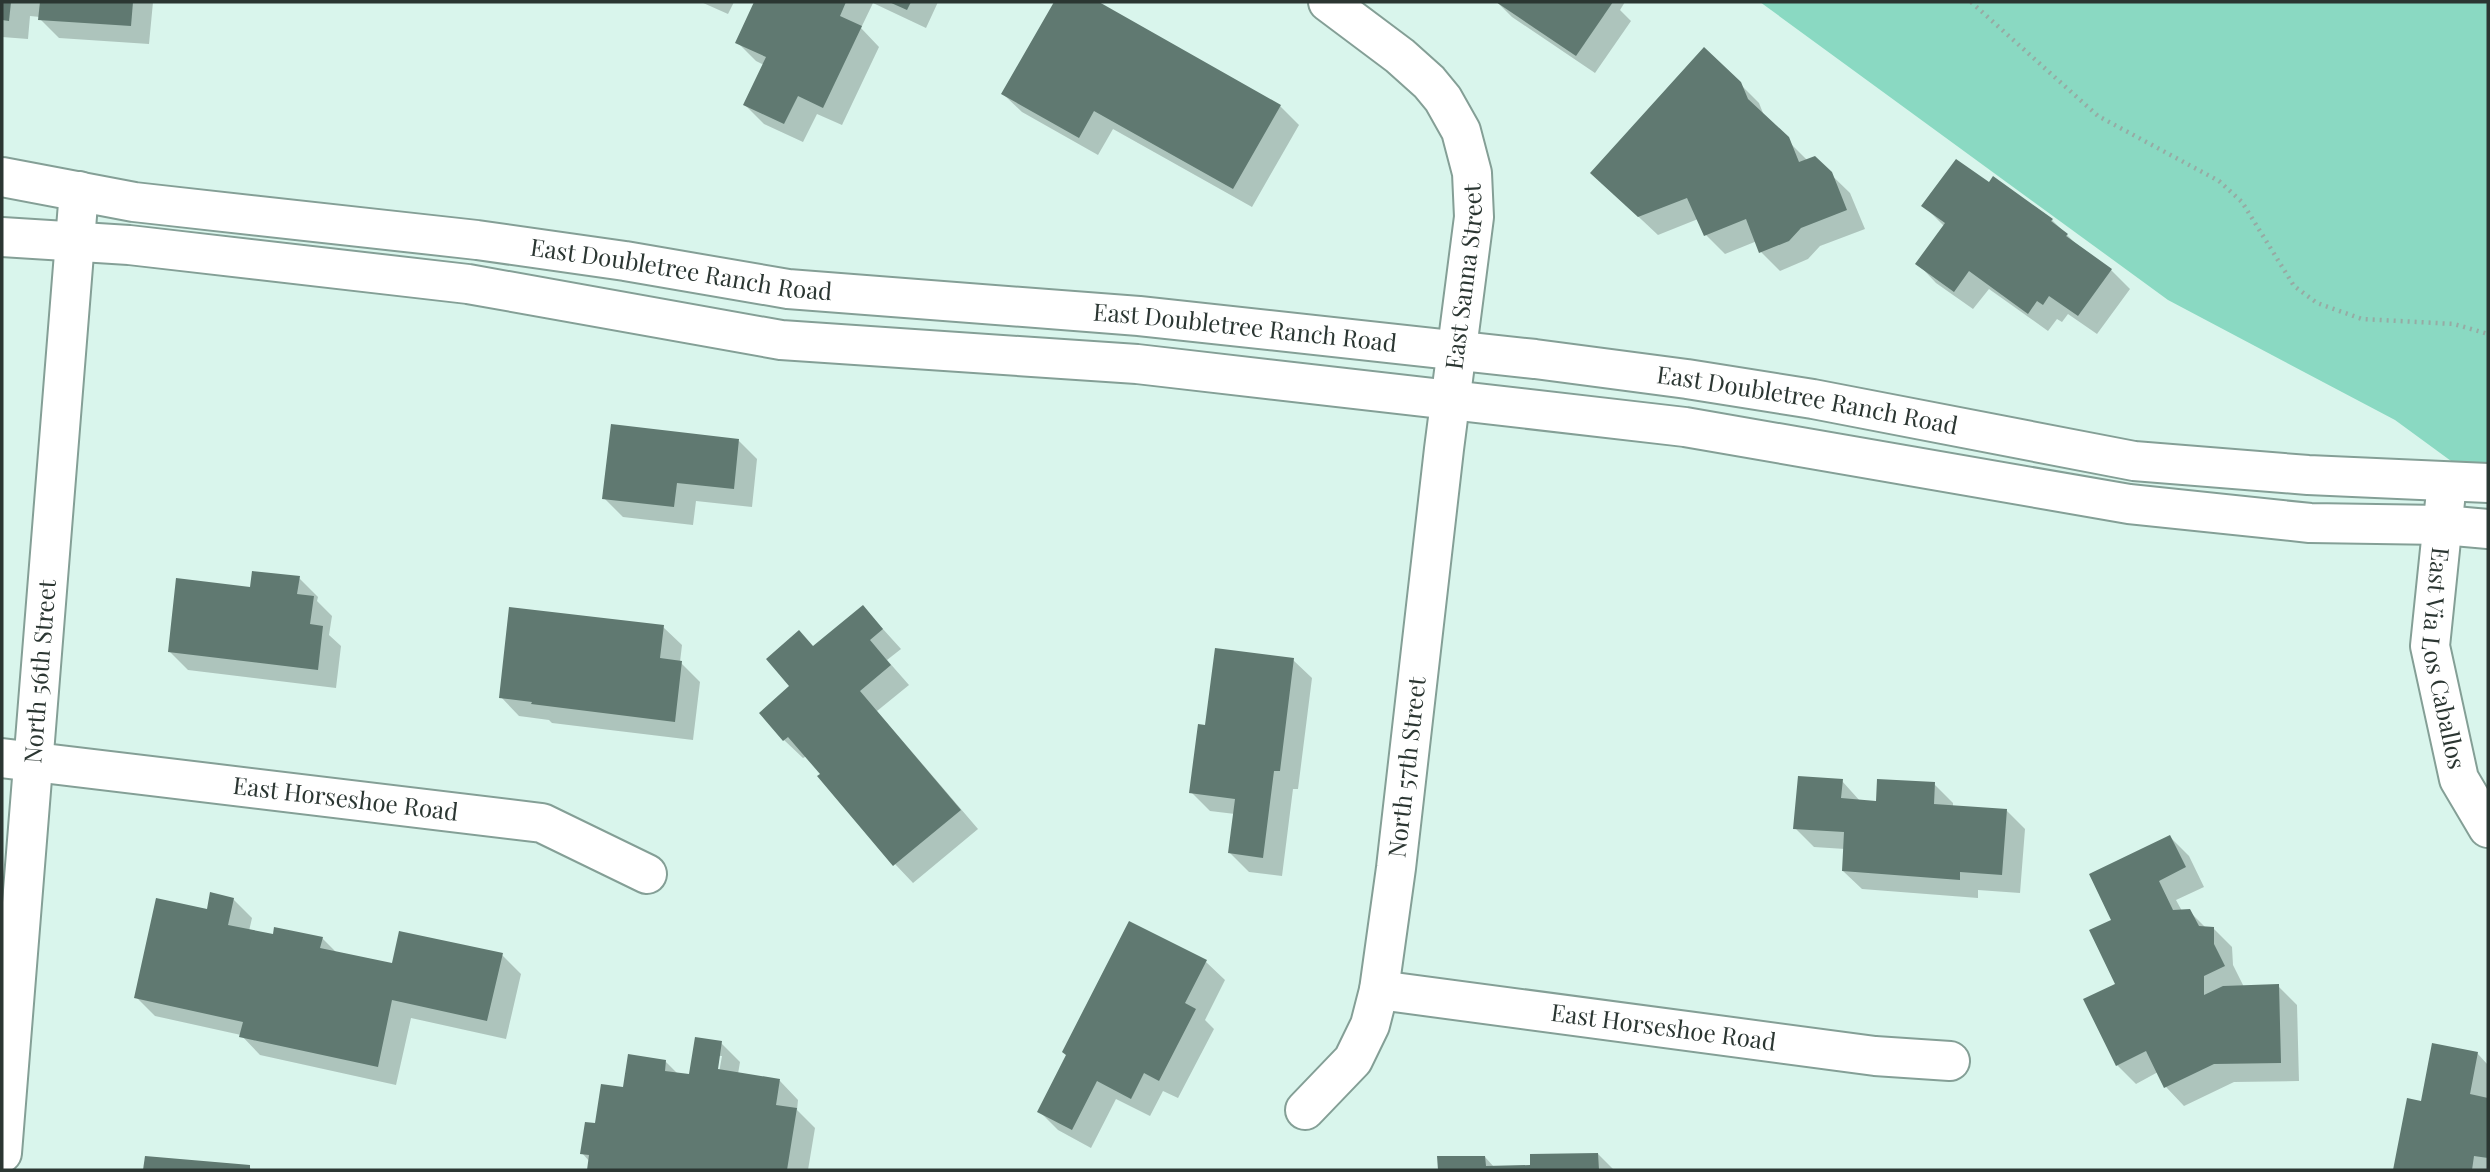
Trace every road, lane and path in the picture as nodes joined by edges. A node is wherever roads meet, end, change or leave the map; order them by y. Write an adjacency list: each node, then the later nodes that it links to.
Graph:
1 (1328, 2): 8 (main road, East Sanna Street)
2 (1971, 2): 7 (path)
3 (2, 177): 4 (main road, East Doubletree Ranch Road)
4 (79, 191): 6 (main road, North 56th Street); 8 (main road, East Doubletree Ranch Road)
5 (2, 237): 6 (main road, East Doubletree Ranch Road)
6 (74, 241): 9 (main road, East Doubletree Ranch Road); 16 (main road, North 56th Street)
7 (2488, 334)
8 (1457, 351): 9 (main road, East Sanna Street); 10 (main road, East Doubletree Ranch Road)
9 (1450, 400): 11 (main road, East Doubletree Ranch Road); 19 (main road, North 57th Street)
10 (1858, 409): 11 (main road); 12 (main road, East Doubletree Ranch Road)
11 (1850, 455): 14 (main road, East Doubletree Ranch Road)
12 (2447, 482): 13 (main road, East Doubletree Ranch Road); 14 (main road, East Via Los Caballos)
13 (2488, 483)
14 (2443, 525): 15 (main road, East Doubletree Ranch Road); 17 (main road, East Via Los Caballos)
15 (2488, 529)
16 (18, 760): 18 (main road, East Horseshoe Road); 22 (main road, North 56th Street)
17 (2488, 828)
18 (647, 874)
19 (1379, 989): 20 (main road, East Horseshoe Road); 21 (main road, North 57th Street)
20 (1950, 1061)
21 (1305, 1110)
22 (2, 1153)

